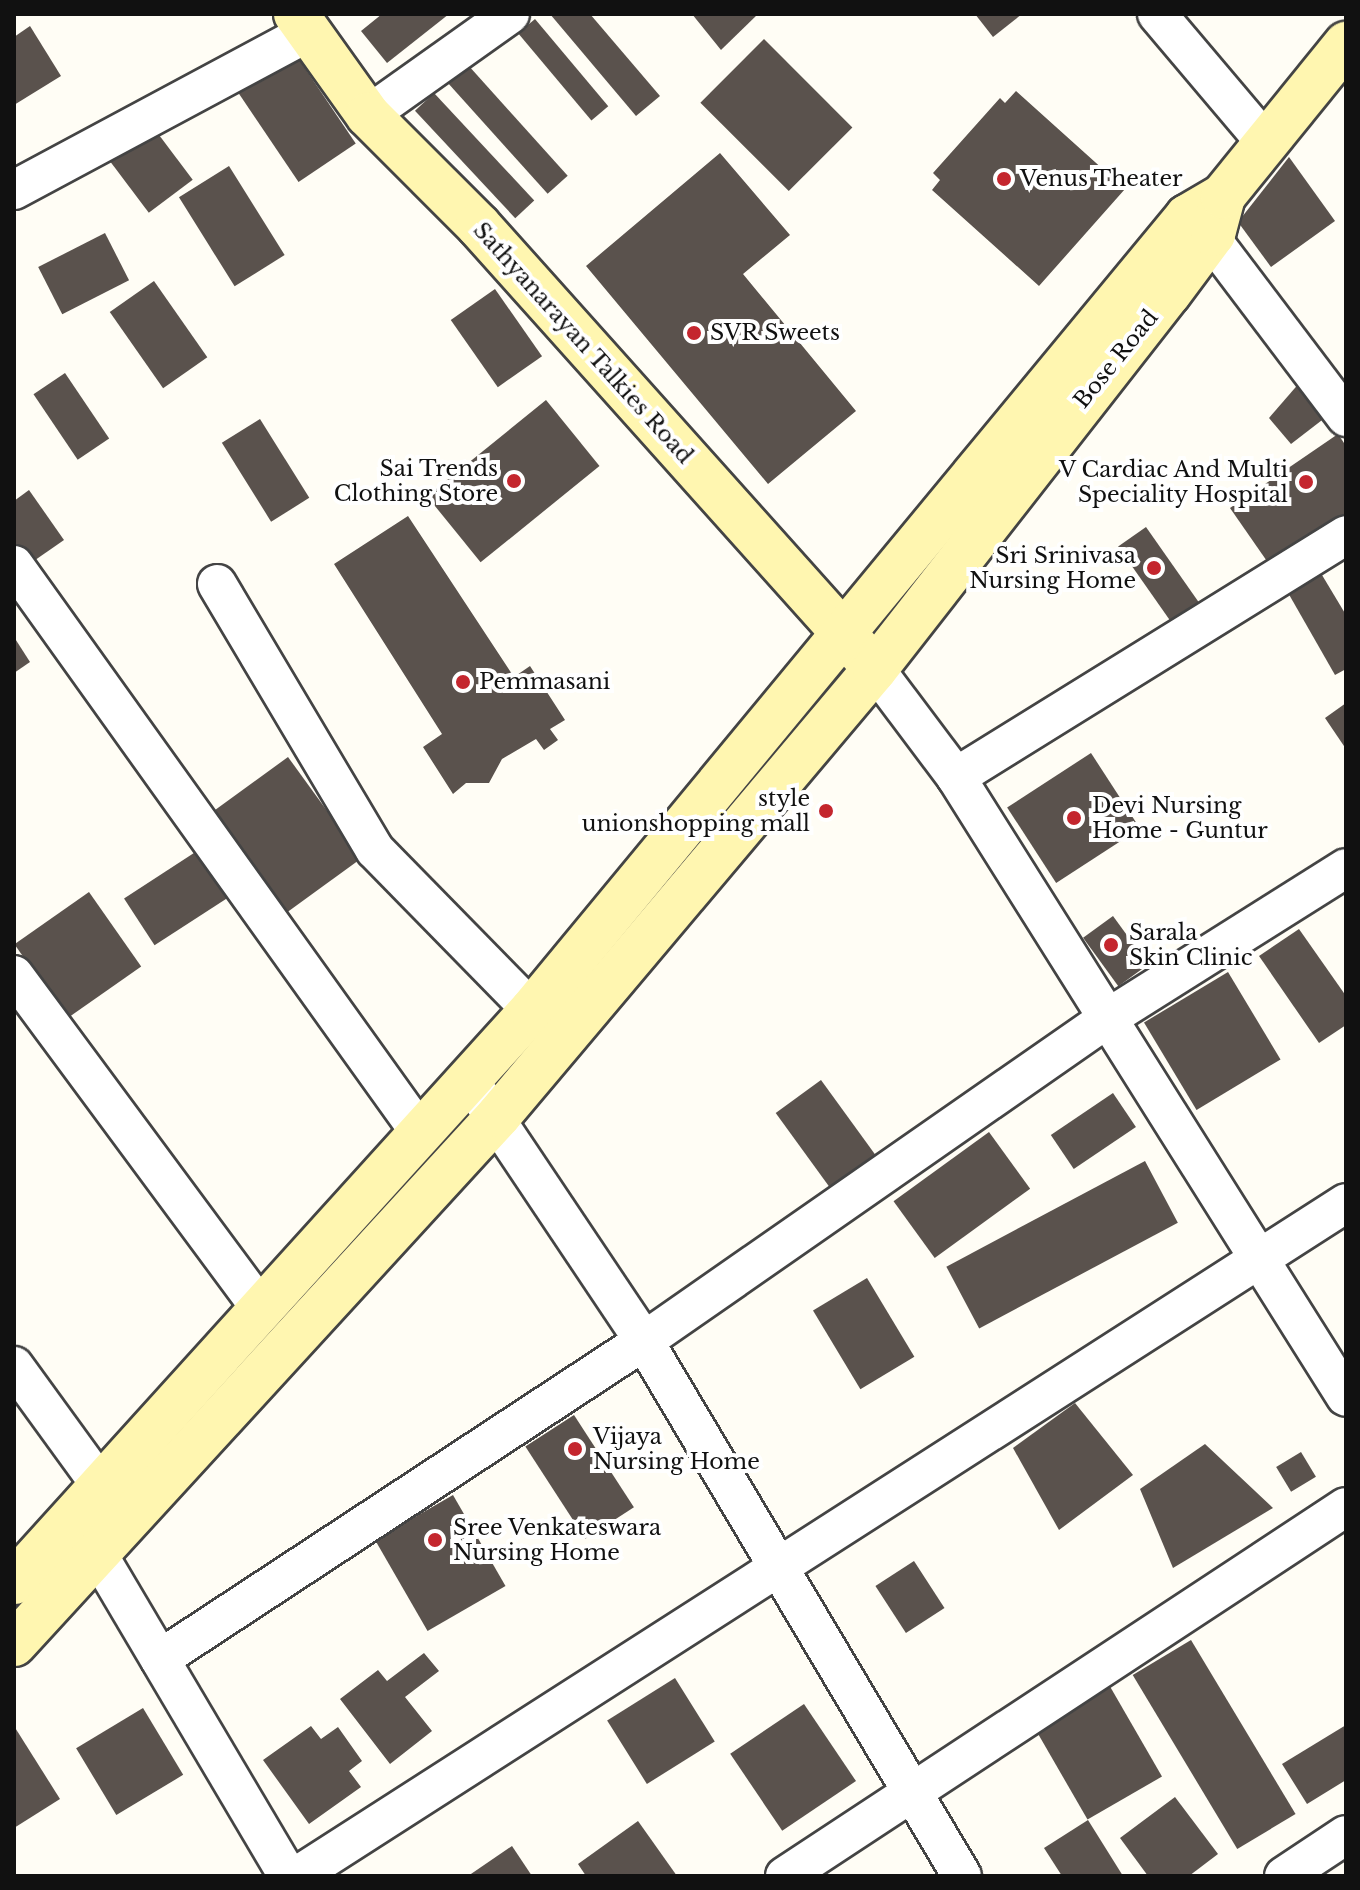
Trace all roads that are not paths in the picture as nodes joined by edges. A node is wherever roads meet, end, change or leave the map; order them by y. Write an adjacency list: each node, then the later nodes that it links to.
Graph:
1 (510, 14): 5 (street)
2 (1157, 14): 6 (street)
3 (303, 23): 5 (main road, Sathyanarayan Talkies Road); 7 (street)
4 (1346, 44): 6 (main road, Bose Road)
5 (368, 115): 13 (main road, Sathyanarayan Talkies Road)
6 (1266, 143): 8 (main road, Bose Road)
7 (14, 190)
8 (1209, 215): 9 (street); 13 (main road); 14 (main road, Bose Road)
9 (1346, 417)
10 (1346, 535): 15 (street)
11 (14, 565): 23 (street)
12 (217, 584): 18 (street)
13 (845, 634): 14 (main road, Sathyanarayan Talkies Road); 18 (main road)
14 (875, 669): 15 (street); 20 (main road, Bose Road)
15 (956, 777): 19 (street)
16 (1346, 868): 19 (street)
17 (14, 975): 26 (street)
18 (532, 1010): 20 (street); 21 (main road)
19 (1108, 1018): 25 (street); 27 (street)
20 (561, 1041): 22 (main road, Bose Road)
21 (467, 1083): 22 (street); 23 (main road)
22 (499, 1115): 27 (street); 32 (main road, Bose Road)
23 (421, 1134): 26 (main road)
24 (1346, 1203): 25 (street)
25 (1260, 1260): 29 (street); 34 (street)
26 (261, 1309): 30 (main road)
27 (644, 1341): 34 (street); 37 (street)
28 (14, 1366): 30 (street)
29 (1346, 1397)
30 (88, 1498): 32 (street); 33 (street); 35 (main road)
31 (1346, 1507): 38 (street)
32 (127, 1523): 33 (main road, Bose Road)
33 (98, 1555): 36 (main road, Bose Road); 37 (street)
34 (778, 1566): 38 (street); 41 (street)
35 (14, 1582)
36 (14, 1644)
37 (160, 1659): 40 (street)
38 (911, 1791): 42 (street); 43 (street)
39 (1346, 1835): 44 (street)
40 (288, 1876)
41 (297, 1876)
42 (785, 1876)
43 (962, 1876)
44 (1284, 1876)

